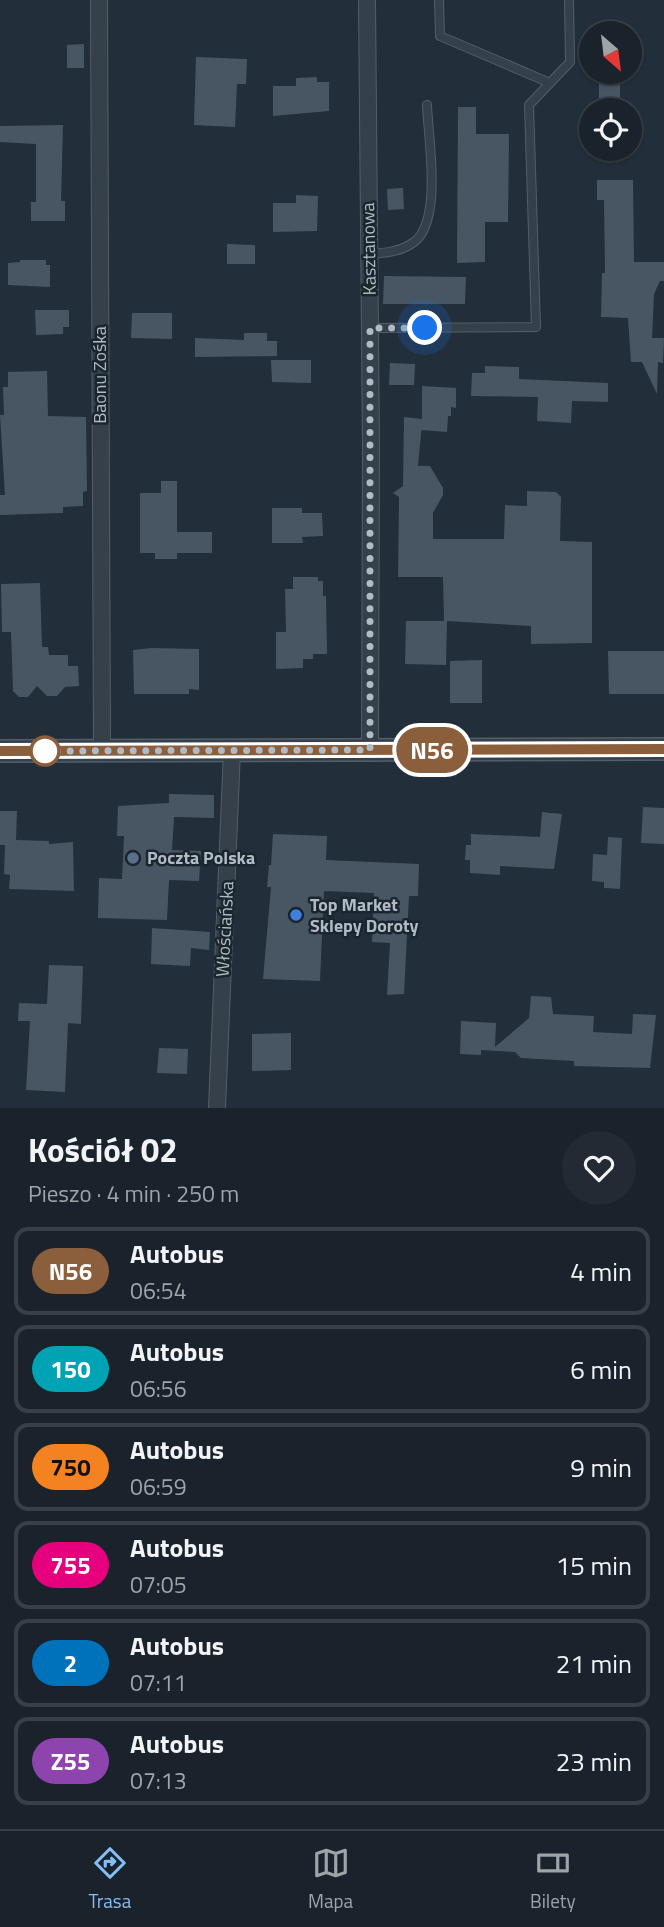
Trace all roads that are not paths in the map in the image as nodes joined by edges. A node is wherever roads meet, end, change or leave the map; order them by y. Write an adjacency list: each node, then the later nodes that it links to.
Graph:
1 (99, 0): 10 (street, Baonu Zośka)
2 (367, 0): 7 (street, Kasztanowa)
3 (439, 0): 5 (lane)
4 (569, 0): 5 (lane)
5 (550, 83): 8 (lane)
6 (427, 105): 7 (lane)
7 (369, 254): 8 (street, Kasztanowa)
8 (370, 328): 12 (street, Kasztanowa)
9 (664, 749): 12 (street)
10 (103, 750): 11 (street); 13 (street)
11 (232, 750): 12 (street); 14 (street, Włościańska)
12 (370, 750)
13 (0, 751)
14 (217, 1108)

